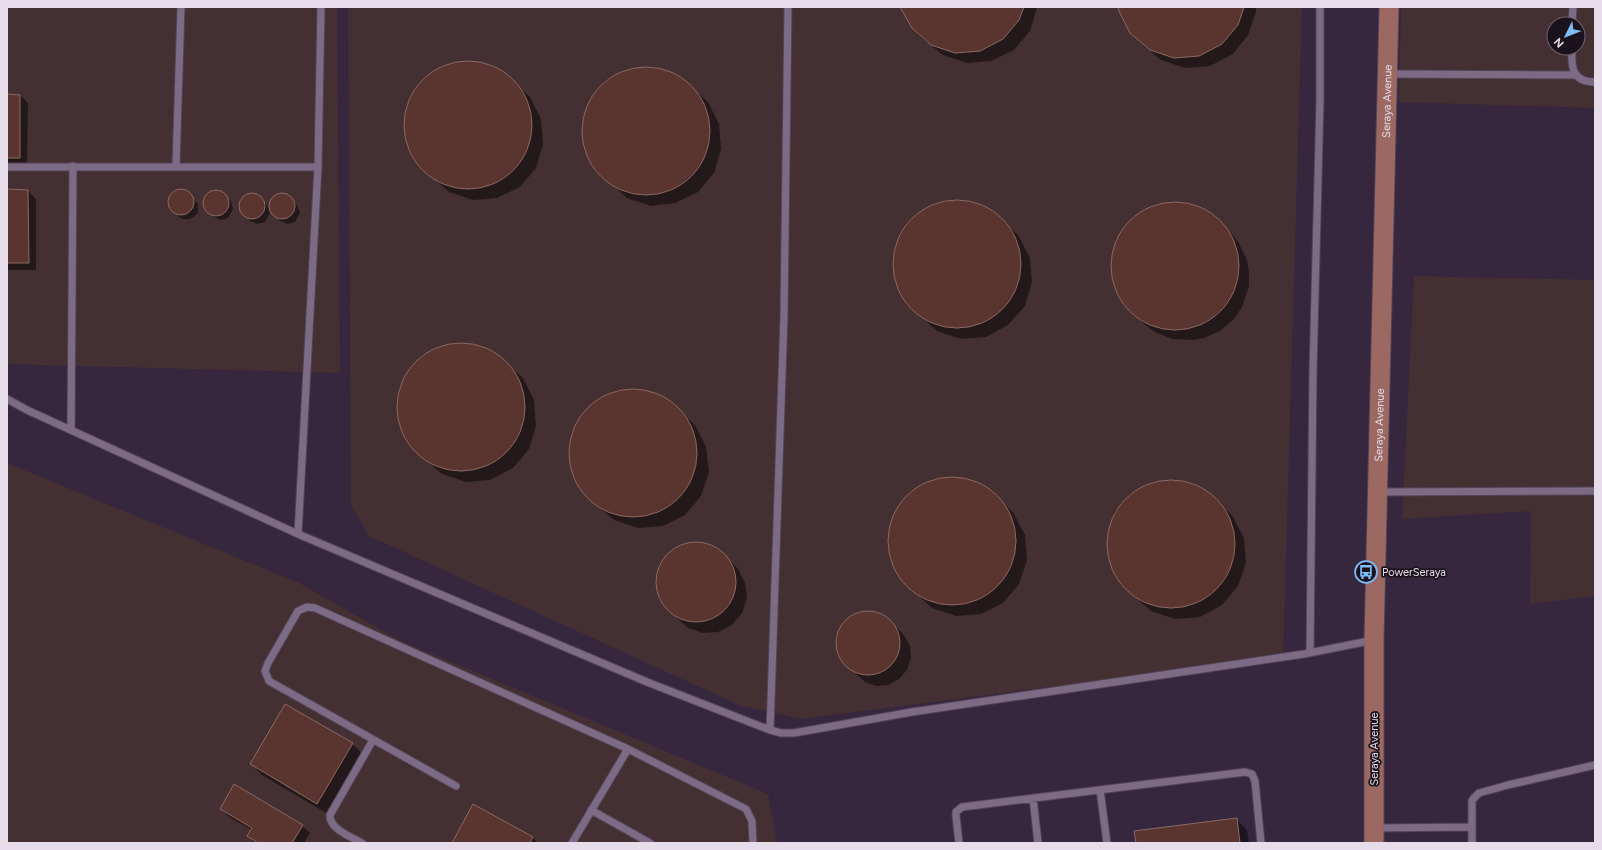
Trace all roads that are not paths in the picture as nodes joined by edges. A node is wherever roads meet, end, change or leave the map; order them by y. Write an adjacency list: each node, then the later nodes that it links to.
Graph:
1 (181, 7): 11 (lane)
2 (321, 7): 13 (lane)
3 (788, 7): 21 (lane)
4 (1320, 7): 20 (lane)
5 (1389, 7): 7 (street, Seraya Avenue)
6 (1572, 56): 8 (lane)
7 (1388, 74): 8 (lane); 17 (street, Seraya Avenue)
8 (1576, 75): 9 (lane)
9 (1595, 82)
10 (73, 166): 11 (lane); 12 (lane); 15 (lane)
11 (176, 166): 13 (lane)
12 (7, 167)
13 (318, 167): 18 (lane)
14 (7, 399): 15 (lane)
15 (71, 430): 18 (lane)
16 (1595, 491): 17 (lane)
17 (1378, 492): 19 (street, Seraya Avenue)
18 (298, 534): 21 (lane)
19 (1374, 640): 20 (lane); 30 (street, Seraya Avenue)
20 (1310, 653): 21 (lane)
21 (770, 730)
22 (374, 740): 23 (lane); 25 (lane); 31 (lane)
23 (628, 749): 28 (lane); 34 (lane)
24 (1595, 765): 29 (lane)
25 (456, 786)
26 (1100, 790): 27 (lane); 37 (lane); 38 (lane)
27 (1033, 798): 35 (lane); 36 (lane)
28 (591, 810): 32 (lane); 33 (lane)
29 (1472, 827): 30 (lane); 39 (lane)
30 (1374, 835)
31 (362, 843)
32 (572, 843)
33 (650, 843)
34 (753, 843)
35 (959, 843)
36 (1038, 843)
37 (1107, 843)
38 (1261, 843)
39 (1472, 843)

